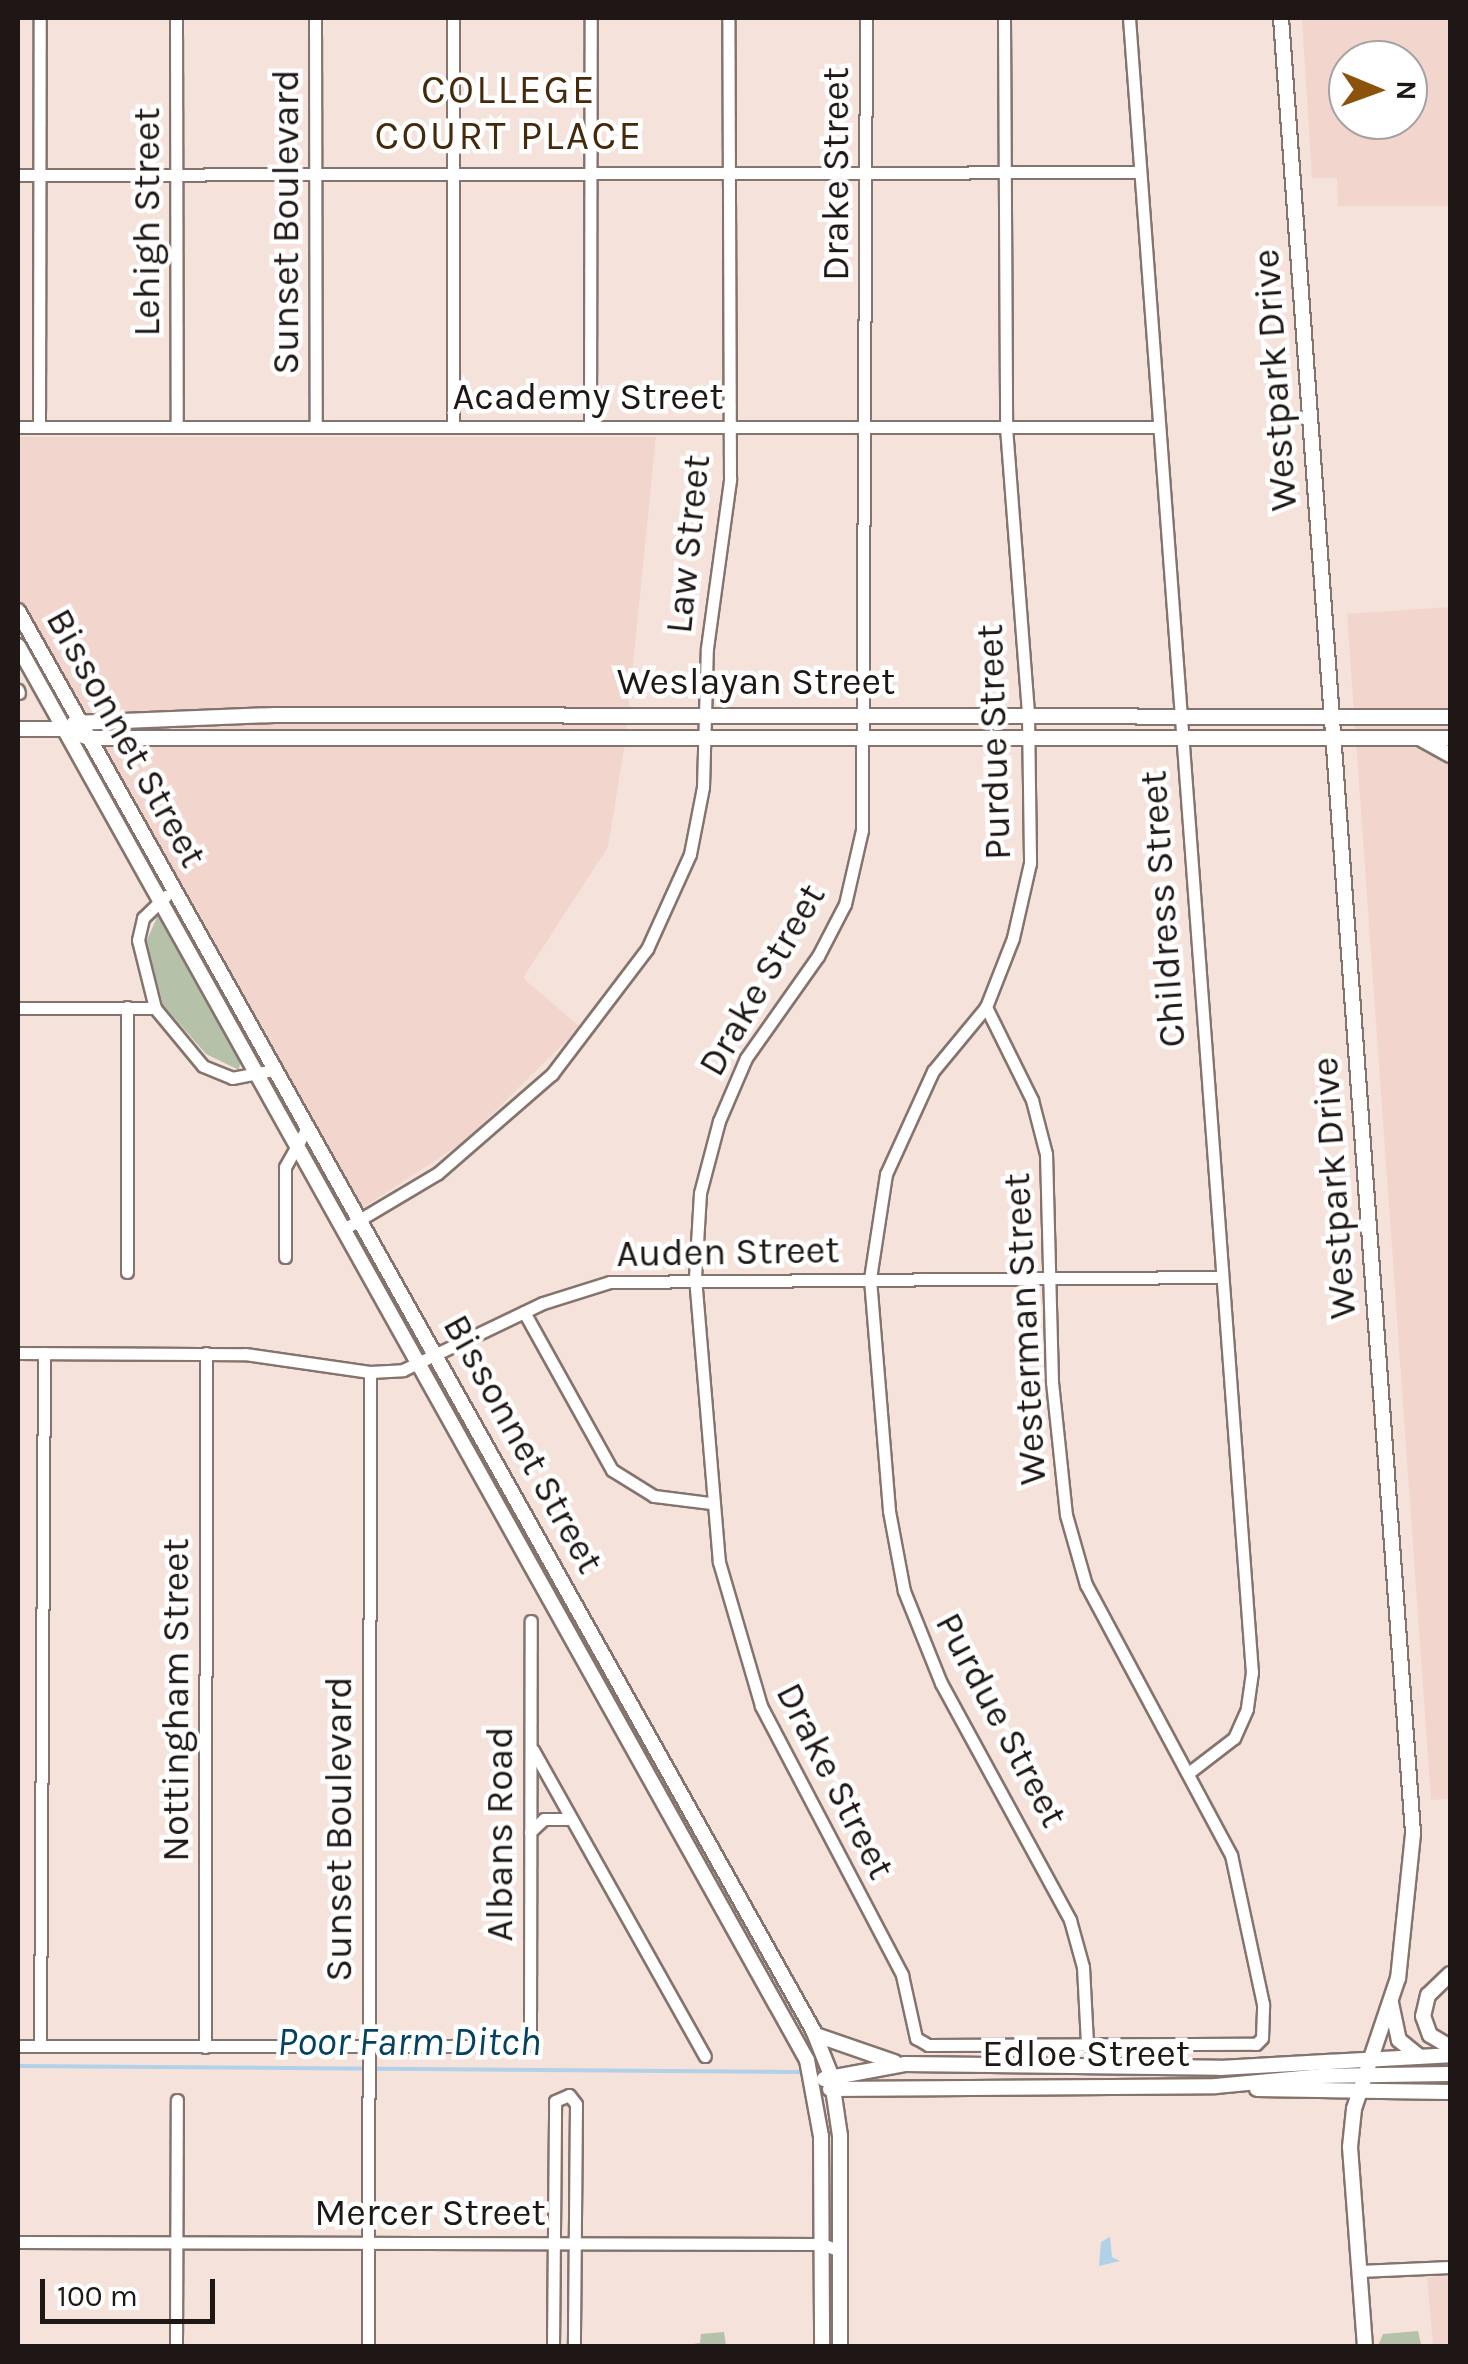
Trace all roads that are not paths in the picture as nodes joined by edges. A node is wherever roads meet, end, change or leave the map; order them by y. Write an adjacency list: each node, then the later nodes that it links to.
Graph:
1 (40, 18): 17 (street)
2 (176, 18): 18 (street, Lehigh Street)
3 (315, 18): 19 (street, Sunset Boulevard)
4 (453, 18): 20 (street)
5 (590, 18): 13 (street)
6 (728, 18): 14 (street, Law Street)
7 (866, 18): 15 (street, Drake Street)
8 (1004, 18): 11 (street, Purdue Street)
9 (1129, 18): 12 (street, Childress Street)
10 (1281, 18): 39 (main road, Westpark Drive)
11 (1005, 172): 12 (street); 15 (street); 29 (street, Purdue Street)
12 (1140, 172): 30 (street, Childress Street)
13 (590, 173): 14 (street); 20 (street); 26 (street)
14 (729, 173): 15 (street); 27 (street, Law Street)
15 (866, 173): 28 (street, Drake Street)
16 (18, 174): 17 (street)
17 (39, 174): 18 (street); 22 (street)
18 (176, 174): 19 (street); 23 (street, Lehigh Street)
19 (316, 174): 20 (street); 24 (street, Sunset Boulevard)
20 (453, 174): 25 (street)
21 (18, 427): 22 (street, Academy Street)
22 (39, 427): 23 (street, Academy Street)
23 (178, 427): 24 (street, Academy Street)
24 (316, 427): 25 (street, Academy Street)
25 (453, 427): 26 (street, Academy Street)
26 (590, 427): 27 (street, Academy Street)
27 (730, 427): 28 (street, Academy Street); 34 (street, Law Street)
28 (866, 427): 29 (street, Academy Street); 36 (street, Drake Street)
29 (1006, 427): 30 (street, Academy Street); 37 (street, Purdue Street)
30 (1159, 427): 38 (street, Childress Street)
31 (18, 611): 42 (main road, Bissonnet Street)
32 (18, 646): 43 (main road, Bissonnet Street)
33 (1450, 707): 40 (main road)
34 (706, 713): 36 (main road, Weslayan Street); 41 (main road, Weslayan Street); 50 (street, Law Street)
35 (275, 714): 41 (main road, Weslayan Street); 42 (main road, Weslayan Street); 49 (main road)
36 (863, 714): 37 (main road, Weslayan Street); 46 (street, Drake Street)
37 (1028, 714): 38 (main road, Weslayan Street); 47 (street, Purdue Street)
38 (1179, 715): 39 (main road, Weslayan Street); 48 (street, Childress Street)
39 (1333, 716): 40 (main road, Weslayan Street); 52 (main road, Westpark Drive)
40 (1443, 716)
41 (477, 717): 45 (main road)
42 (79, 720): 43 (main road, Weslayan Street); 51 (main road, Bissonnet Street)
43 (64, 728): 44 (main road, Weslayan Street); 51 (main road, Weslayan Street); 57 (main road, Bissonnet Street)
44 (18, 729)
45 (476, 735): 49 (main road, Weslayan Street); 50 (main road, Weslayan Street)
46 (862, 736): 47 (main road, Weslayan Street); 50 (main road, Weslayan Street); 70 (street, Drake Street)
47 (1028, 736): 48 (main road, Weslayan Street); 58 (street, Purdue Street)
48 (1181, 736): 52 (main road, Weslayan Street); 71 (street, Childress Street)
49 (275, 737): 51 (main road, Weslayan Street)
50 (706, 737): 66 (street, Law Street)
51 (89, 738): 56 (main road, Bissonnet Street)
52 (1334, 738): 53 (main road, Weslayan Street); 92 (main road, Westpark Drive)
53 (1417, 738): 54 (main road, Weslayan Street); 55 (main road)
54 (1450, 738)
55 (1450, 754)
56 (174, 890): 57 (street); 62 (main road, Bissonnet Street)
57 (158, 900): 61 (street); 63 (main road, Bissonnet Street)
58 (986, 1006): 72 (street, Purdue Street); 73 (street, Westerman Street)
59 (127, 1007): 60 (street); 61 (street); 69 (street)
60 (18, 1008)
61 (155, 1008): 63 (street)
62 (274, 1070): 63 (street); 64 (main road, Bissonnet Street)
63 (257, 1076): 65 (main road, Bissonnet Street)
64 (307, 1128): 65 (street); 66 (main road, Bissonnet Street)
65 (296, 1145): 67 (main road, Bissonnet Street); 68 (street)
66 (360, 1220): 67 (street, Law Street); 78 (main road, Bissonnet Street)
67 (344, 1229): 79 (main road, Bissonnet Street)
68 (285, 1257)
69 (127, 1272)
70 (695, 1277): 72 (street, Auden Street); 74 (street, Auden Street); 81 (street, Drake Street)
71 (1221, 1277): 73 (street, Auden Street); 86 (street, Childress Street)
72 (870, 1279): 73 (street, Auden Street); 97 (street, Purdue Street)
73 (1047, 1281): 86 (street, Westerman Street)
74 (524, 1312): 78 (street, Auden Street); 81 (street)
75 (18, 1352): 76 (street, Auden Street)
76 (44, 1353): 77 (street, Auden Street); 99 (street)
77 (206, 1354): 80 (street, Auden Street); 100 (street, Nottingham Street)
78 (437, 1357): 79 (street, Auden Street); 82 (main road, Bissonnet Street)
79 (419, 1364): 80 (street, Auden Street); 83 (main road, Bissonnet Street)
80 (370, 1372): 95 (street, Sunset Boulevard)
81 (710, 1502): 96 (street, Drake Street)
82 (566, 1589): 83 (main road); 89 (main road, Bissonnet Street)
83 (550, 1598): 90 (main road, Bissonnet Street)
84 (531, 1621): 85 (street, Albans Road)
85 (530, 1746): 87 (street); 88 (street, Albans Road)
86 (1191, 1771): 94 (street, Westerman Street)
87 (572, 1819): 88 (street); 103 (street)
88 (530, 1832): 95 (street, Albans Road)
89 (710, 1844): 90 (main road); 93 (main road, Bissonnet Street)
90 (693, 1854): 111 (main road, Bissonnet Street)
91 (1450, 1974): 101 (main road)
92 (1390, 2000): 104 (main road); 105 (main road, Westpark Drive)
93 (816, 2035): 106 (main road, Edloe Street); 109 (main road, Bissonnet Street)
94 (1262, 2038): 97 (street, Edloe Street)
95 (369, 2042): 100 (street); 120 (street, Sunset Boulevard)
96 (922, 2043): 97 (street, Edloe Street)
97 (1087, 2043)
98 (18, 2046): 99 (street)
99 (40, 2046): 100 (street)
100 (206, 2046)
101 (1450, 2047)
102 (1450, 2055): 104 (main road, Edloe Street)
103 (704, 2056)
104 (1420, 2056): 105 (main road, Edloe Street)
105 (1372, 2057): 107 (main road, Edloe Street); 110 (main road, Westpark Drive)
106 (905, 2064): 107 (main road, Edloe Street); 109 (main road, Edloe Street)
107 (1092, 2066): 112 (main road)
108 (1450, 2074): 110 (main road, Edloe Street)
109 (831, 2075): 111 (main road, Edloe Street); 114 (main road, Bissonnet Street)
110 (1366, 2075): 113 (main road, Edloe Street); 115 (main road, Westpark Drive)
111 (815, 2083): 114 (main road, Edloe Street); 123 (main road, Bissonnet Street)
112 (1092, 2086): 113 (main road, Edloe Street); 114 (main road, Edloe Street)
113 (1216, 2086): 115 (main road)
114 (835, 2091): 124 (main road, Bissonnet Street)
115 (1360, 2091): 116 (main road); 126 (main road, Westpark Drive)
116 (1450, 2092)
117 (177, 2100): 119 (street)
118 (18, 2242): 119 (street, Mercer Street)
119 (177, 2242): 120 (street, Mercer Street); 127 (street)
120 (368, 2242): 121 (street, Mercer Street); 128 (street, Sunset Boulevard)
121 (554, 2243): 122 (street, Mercer Street); 122 (street); 129 (street)
122 (574, 2243): 123 (street, Mercer Street); 130 (street)
123 (822, 2244): 124 (street, Mercer Street); 131 (main road, Bissonnet Street)
124 (840, 2252): 132 (main road, Bissonnet Street)
125 (1450, 2267): 126 (street)
126 (1359, 2271): 133 (main road, Westpark Drive)
127 (176, 2346)
128 (368, 2346)
129 (553, 2346)
130 (574, 2346)
131 (822, 2346)
132 (840, 2346)
133 (1365, 2346)

